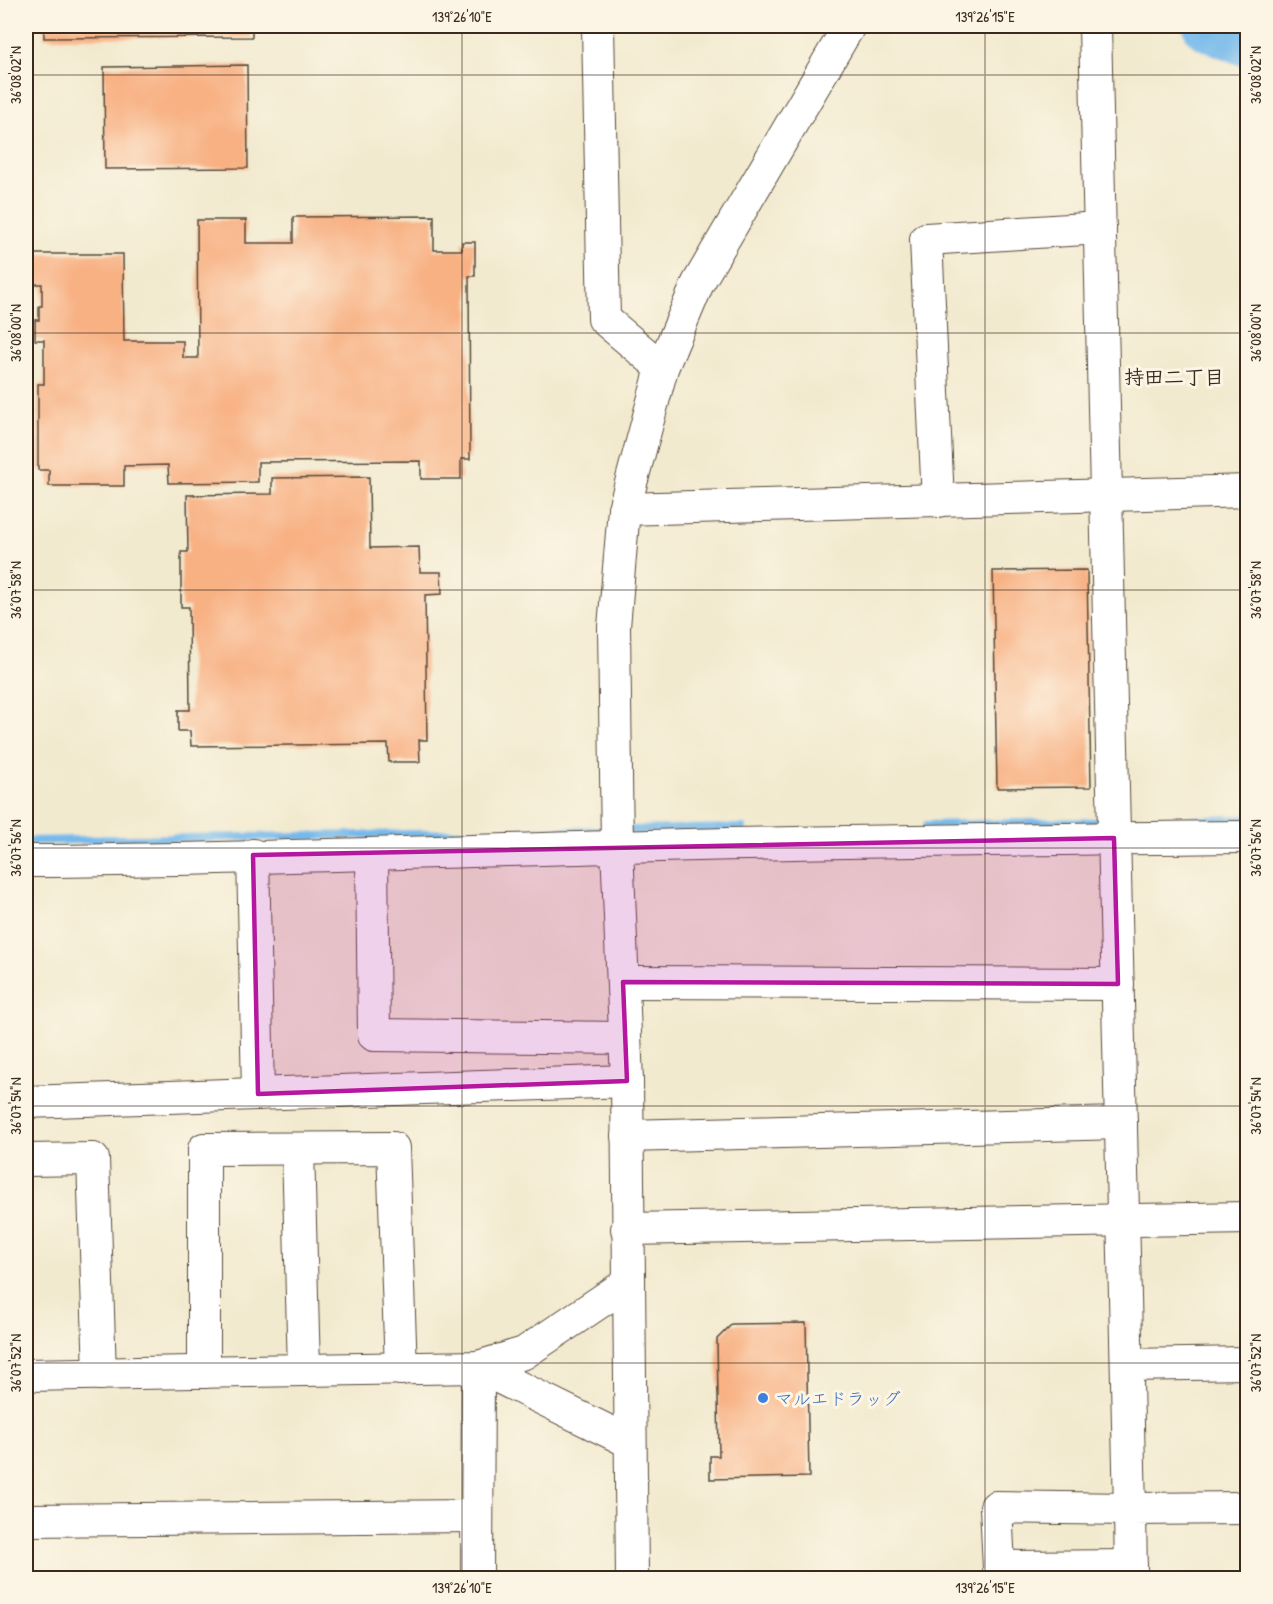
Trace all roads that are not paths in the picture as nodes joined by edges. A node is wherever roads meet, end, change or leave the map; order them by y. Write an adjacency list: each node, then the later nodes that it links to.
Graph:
1 (598, 26): 5 (street)
2 (849, 26): 5 (street)
3 (1095, 26): 4 (street)
4 (1100, 228): 7 (street); 8 (street)
5 (662, 368): 9 (street)
6 (1248, 491): 7 (street)
7 (1106, 497): 8 (street); 11 (street)
8 (938, 501): 9 (street)
9 (624, 508): 12 (street)
10 (1248, 837): 11 (street)
11 (1114, 838): 12 (street); 17 (street)
12 (616, 845): 14 (street); 16 (street)
13 (253, 855): 14 (street); 15 (street); 20 (street)
14 (372, 855): 18 (street)
15 (26, 861)
16 (622, 982): 17 (street); 18 (street)
17 (1118, 984): 22 (street)
18 (625, 1038): 19 (street)
19 (627, 1081): 20 (street); 23 (street)
20 (258, 1094): 21 (street)
21 (26, 1102)
22 (1121, 1124): 23 (street); 27 (street)
23 (627, 1136): 28 (street)
24 (298, 1149): 33 (street); 34 (street); 35 (street)
25 (26, 1160): 36 (street)
26 (1248, 1218): 27 (street)
27 (1123, 1220): 28 (street); 31 (street)
28 (627, 1229): 29 (street)
29 (628, 1283): 32 (street); 38 (street)
30 (1248, 1363): 31 (street)
31 (1127, 1365): 40 (street)
32 (478, 1367): 33 (street); 38 (street); 41 (street)
33 (401, 1369): 34 (street)
34 (304, 1370): 35 (street)
35 (204, 1372): 36 (street)
36 (100, 1374): 37 (street)
37 (26, 1375)
38 (630, 1442): 45 (street)
39 (1248, 1508): 40 (street)
40 (1130, 1509): 43 (street); 43 (street)
41 (477, 1516): 42 (street); 44 (street)
42 (26, 1520)
43 (1131, 1572)
44 (477, 1578)
45 (632, 1578)

